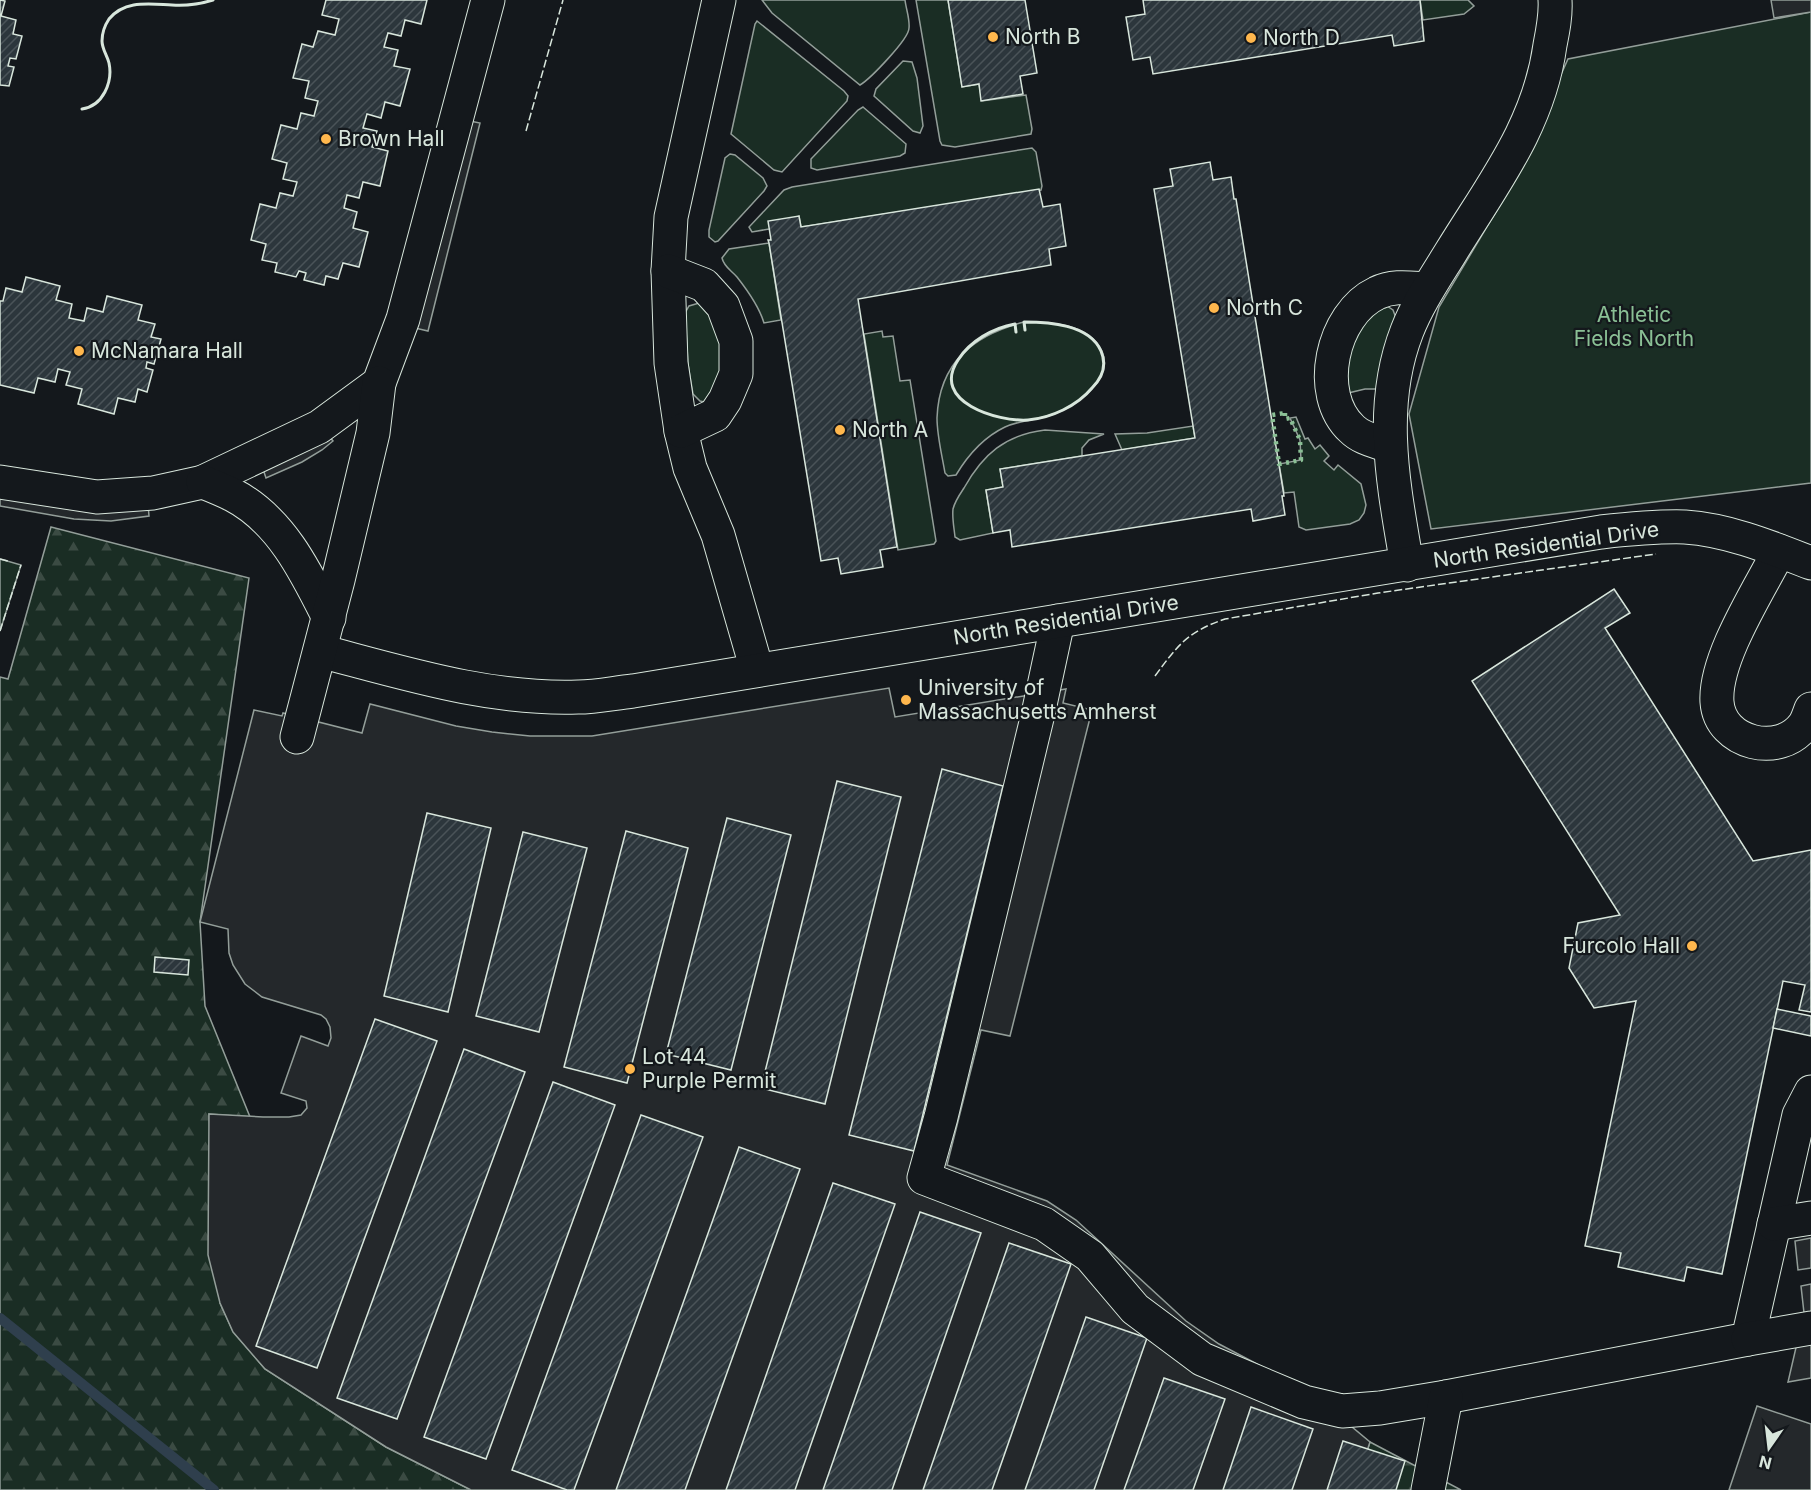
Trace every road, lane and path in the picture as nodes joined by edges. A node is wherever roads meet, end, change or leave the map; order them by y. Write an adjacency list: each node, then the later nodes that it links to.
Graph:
1 (488, 0): 6 (lane)
2 (719, 0): 4 (lane)
3 (1554, 1): 5 (lane)
4 (668, 270): 7 (lane); 7 (lane)
5 (1427, 289): 8 (lane); 8 (lane)
6 (379, 383): 10 (lane); 14 (lane)
7 (681, 431): 17 (lane)
8 (1389, 446): 13 (lane)
9 (0, 482): 10 (lane)
10 (203, 482): 14 (lane)
11 (1779, 551): 12 (lane, North Residential Drive); 13 (lane, North Residential Drive); 18 (lane)
12 (1811, 563)
13 (1407, 565): 15 (lane, North Residential Drive)
14 (329, 618): 16 (lane)
15 (1058, 621): 17 (lane, North Residential Drive); 25 (lane)
16 (320, 651): 17 (lane, North Residential Drive); 19 (lane)
17 (757, 670)
18 (1811, 708)
19 (297, 737)
20 (1811, 1092): 22 (lane)
21 (1811, 1218): 22 (lane)
22 (1774, 1224): 24 (lane)
23 (1811, 1328): 24 (lane)
24 (1748, 1339): 25 (lane)
25 (1446, 1397): 26 (lane)
26 (1428, 1490)

